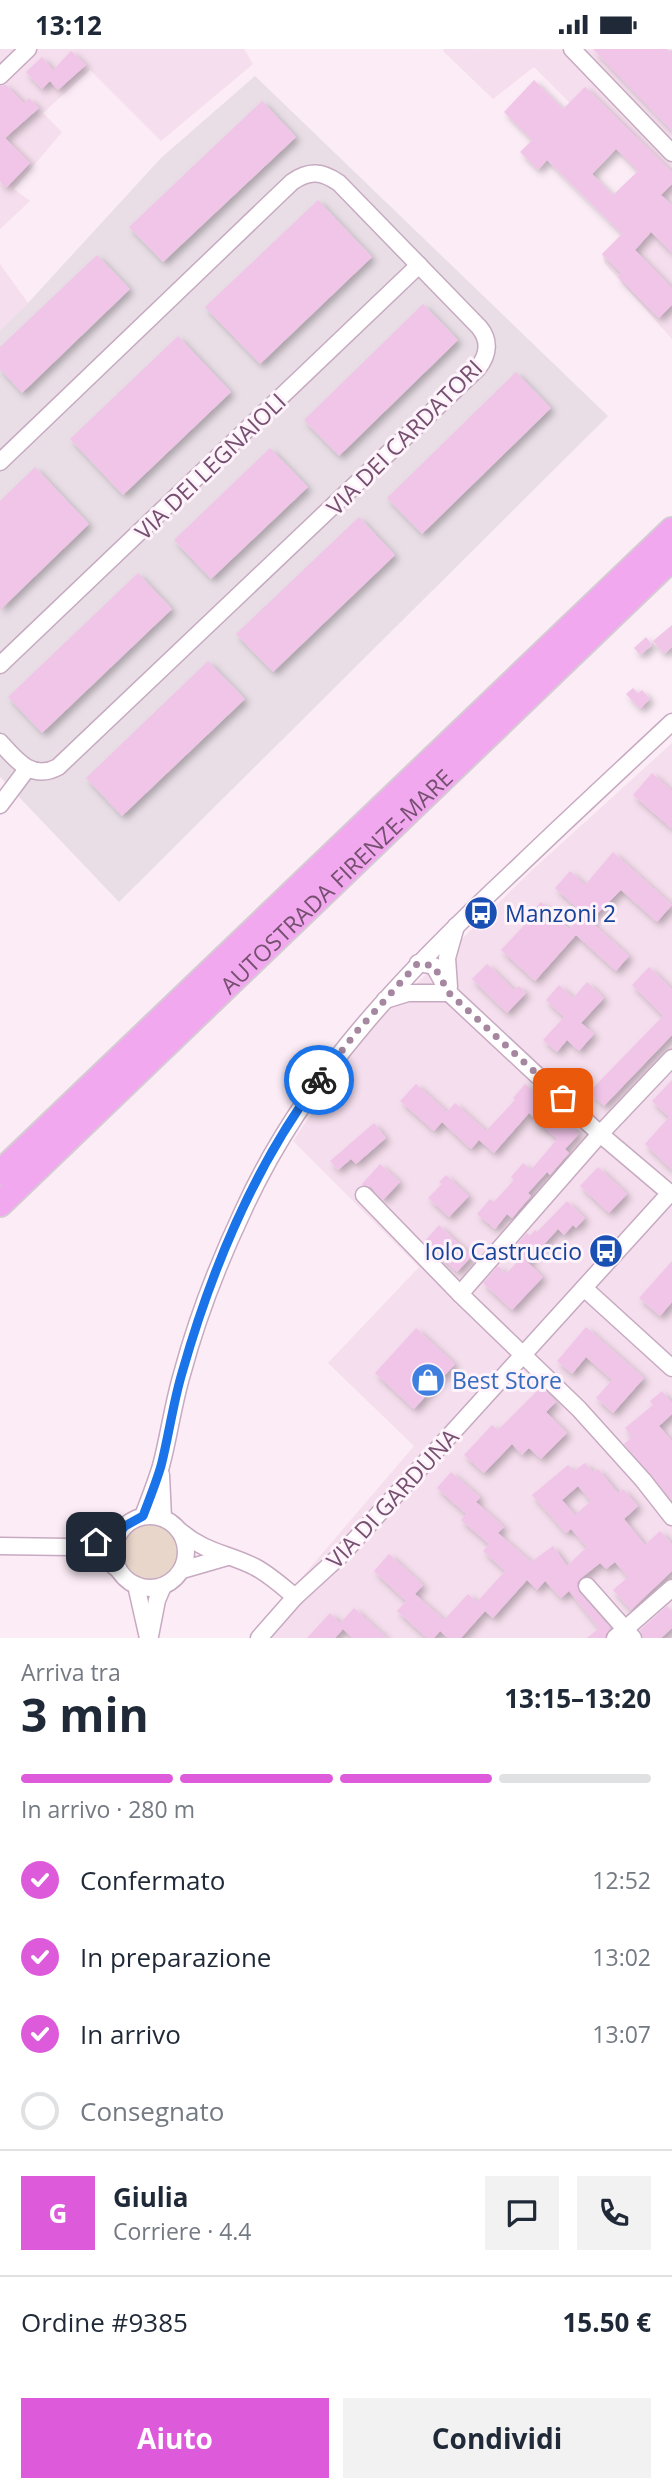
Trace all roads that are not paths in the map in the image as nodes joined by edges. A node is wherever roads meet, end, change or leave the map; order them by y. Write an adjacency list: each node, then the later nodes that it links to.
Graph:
1 (28, 49): 3 (street)
2 (572, 49): 4 (street)
3 (0, 76)
4 (672, 153)
5 (419, 265): 6 (street, VIA DEI CARDATORI); 9 (street, VIA DEI LEGNAIOLI); 12 (street, VIA DEI CARDATORI)
6 (0, 462)
7 (672, 530): 20 (highway, AUTOSTRADA FIRENZE-MARE)
8 (672, 558): 23 (highway, AUTOSTRADA FIRENZE-MARE)
9 (0, 665)
10 (672, 722): 14 (street)
11 (0, 742): 12 (street)
12 (27, 769): 13 (street)
13 (0, 805)
14 (456, 924): 15 (street); 16 (street)
15 (418, 963): 16 (street); 17 (street)
16 (449, 993): 17 (street); 19 (street)
17 (383, 1001): 28 (street)
18 (672, 1058): 19 (street)
19 (600, 1133): 21 (street); 25 (street)
20 (0, 1173)
21 (671, 1194): 24 (street, VIA DI GARDUNA)
22 (364, 1195): 25 (street)
23 (0, 1205)
24 (584, 1289): 26 (street, VIA DI GARDUNA); 27 (street)
25 (460, 1294): 26 (street)
26 (523, 1356): 30 (street); 43 (street, VIA DI GARDUNA)
27 (672, 1368)
28 (161, 1466): 29 (street); 31 (street)
29 (143, 1516): 31 (street); 33 (street)
30 (672, 1517)
31 (163, 1518): 32 (street)
32 (180, 1531): 36 (street); 38 (street)
33 (118, 1535): 35 (street); 37 (street)
34 (0, 1546): 35 (street)
35 (70, 1547): 37 (street)
36 (227, 1557): 38 (street); 43 (street)
37 (119, 1570): 39 (street)
38 (182, 1570): 40 (street)
39 (136, 1585): 40 (street); 45 (street)
40 (163, 1586): 45 (street)
41 (587, 1586): 44 (street)
42 (672, 1588): 44 (street)
43 (295, 1597): 46 (street, VIA DI GARDUNA)
44 (625, 1635)
45 (148, 1638)
46 (259, 1638)

